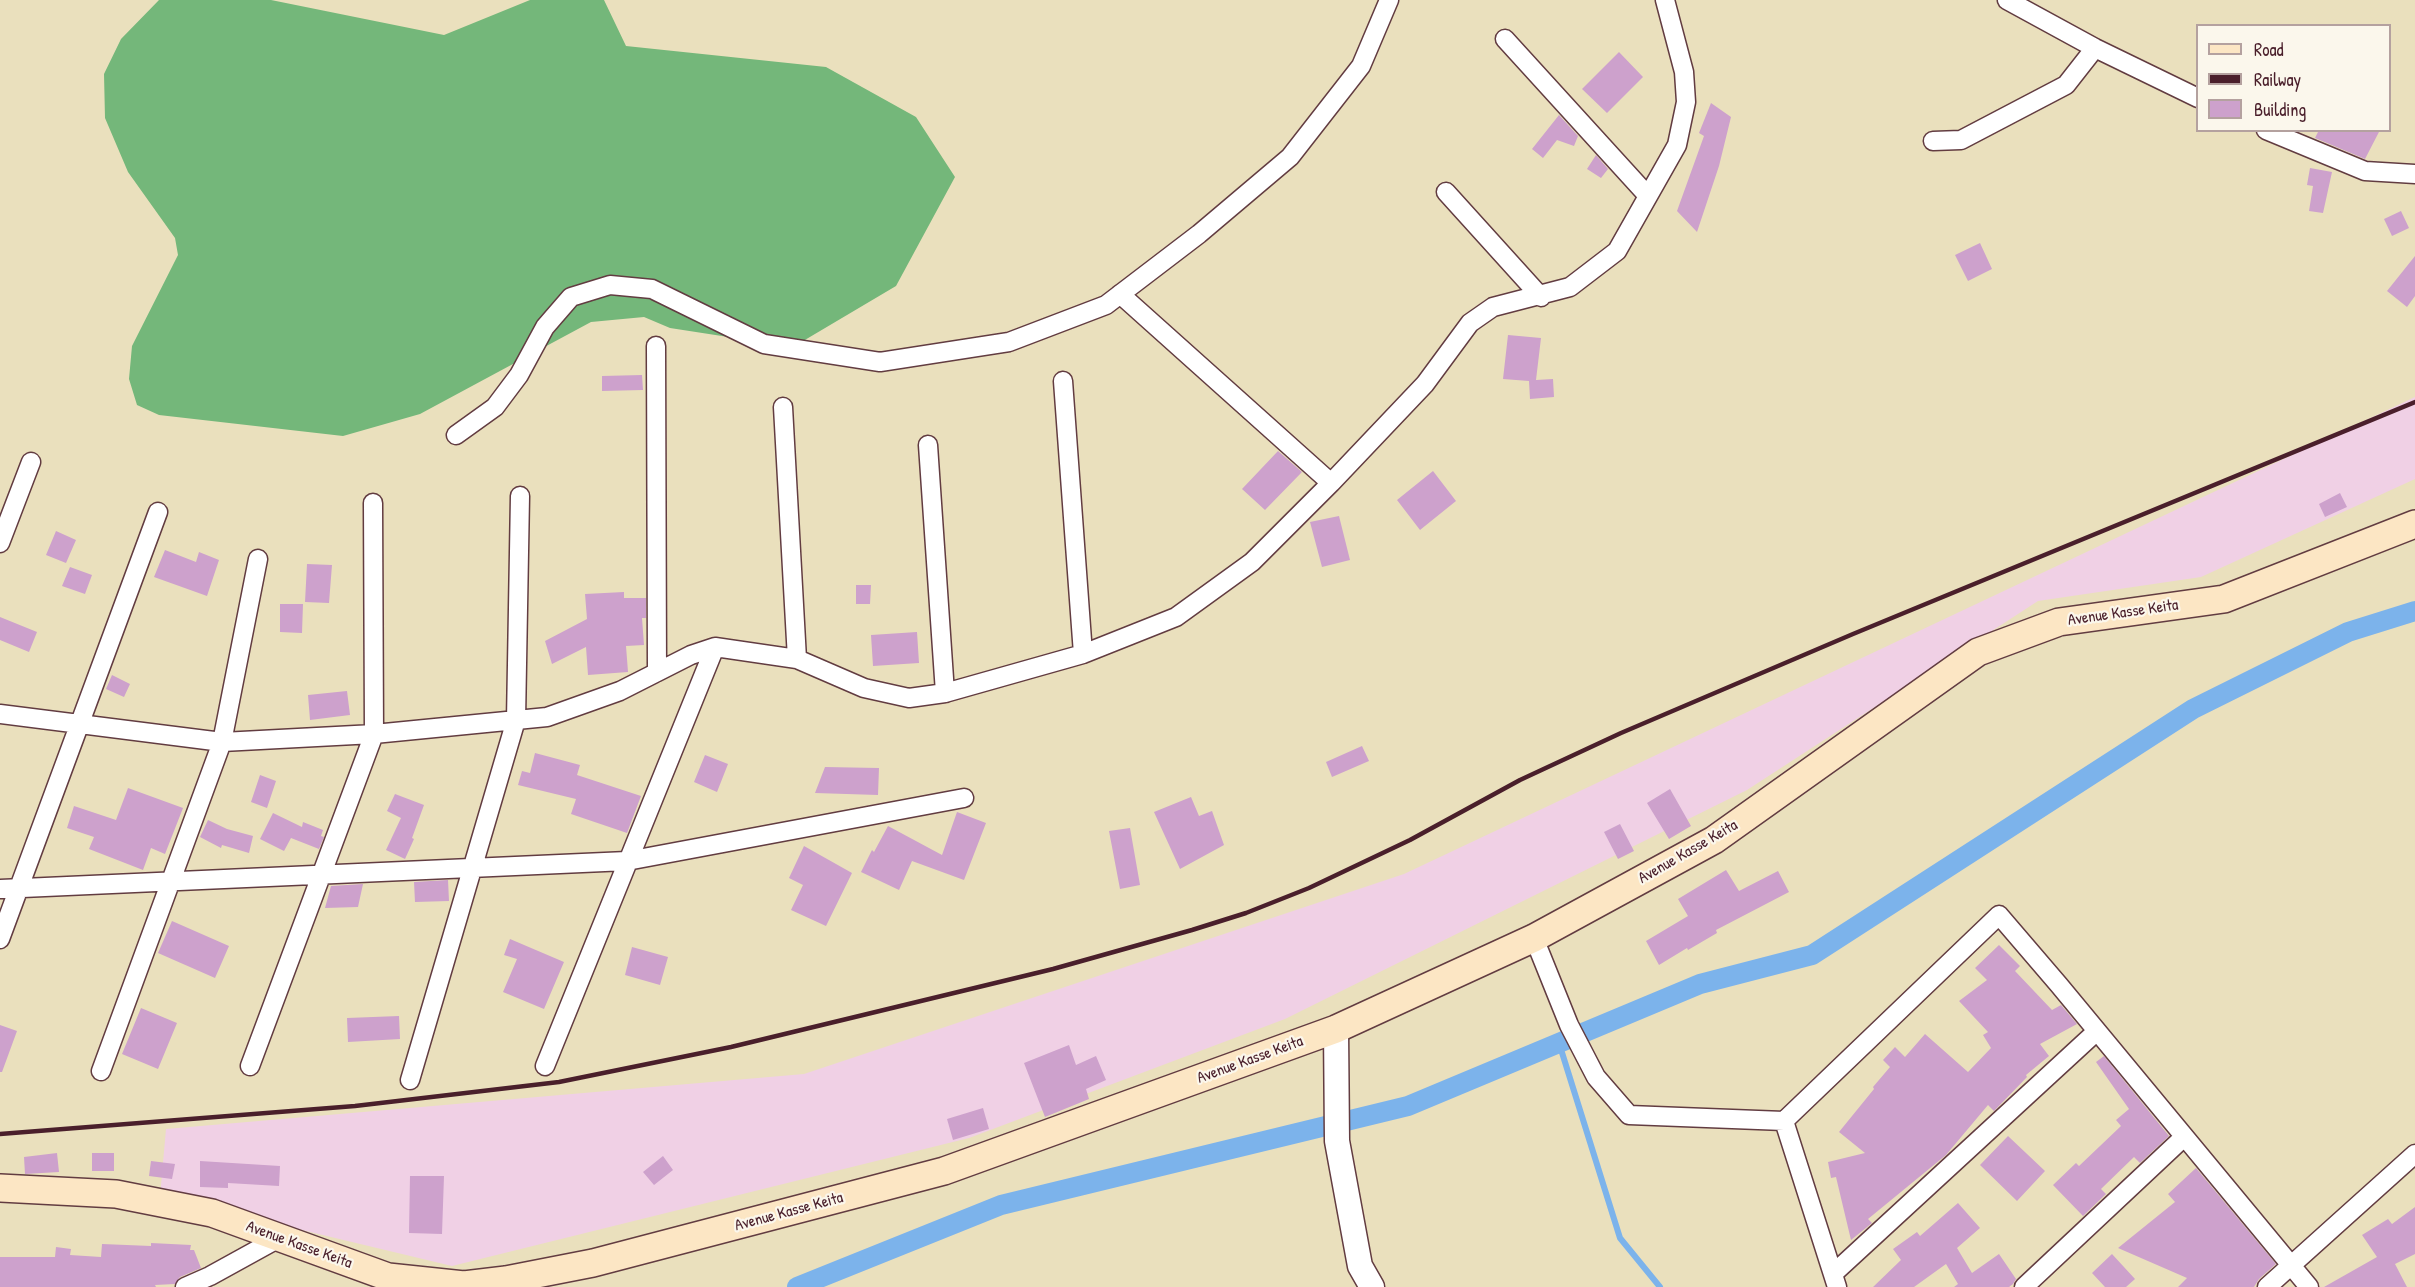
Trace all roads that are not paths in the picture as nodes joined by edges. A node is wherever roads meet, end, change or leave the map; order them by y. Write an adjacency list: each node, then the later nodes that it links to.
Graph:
1 (1389, 0): 12 (street)
2 (1665, 0): 11 (street)
3 (2007, 0): 5 (street)
4 (1505, 39): 11 (street)
5 (2095, 48): 6 (street); 8 (street)
6 (2196, 97)
7 (2271, 132): 9 (street)
8 (1933, 141)
9 (2415, 174)
10 (1446, 192): 13 (street)
11 (1648, 196): 13 (street)
12 (1120, 294): 17 (street); 20 (street)
13 (1540, 297): 20 (street)
14 (656, 346): 30 (street)
15 (1064, 381): 28 (street)
16 (783, 407): 29 (street)
17 (456, 435)
18 (928, 445): 31 (street)
19 (31, 462): 25 (street)
20 (1331, 483): 28 (street)
21 (520, 496): 33 (street)
22 (373, 503): 35 (street)
23 (158, 512): 34 (street)
24 (2415, 524): 44 (main road, Avenue Kasse Keita)
25 (0, 543)
26 (258, 559): 36 (street)
27 (715, 647): 29 (street); 30 (street); 38 (street)
28 (1083, 654): 31 (street)
29 (797, 659): 31 (street)
30 (657, 672): 33 (street)
31 (945, 693)
32 (0, 714): 34 (street)
33 (516, 720): 35 (street); 39 (street)
34 (80, 723): 36 (street); 42 (street)
35 (374, 734): 36 (street); 40 (street)
36 (222, 742): 41 (street)
37 (964, 798): 38 (street)
38 (627, 861): 39 (street); 49 (street)
39 (473, 866): 40 (street); 51 (street)
40 (322, 874): 41 (street); 48 (street)
41 (171, 881): 42 (street); 50 (street)
42 (19, 888): 43 (street); 45 (street)
43 (0, 889)
44 (1534, 938): 46 (main road, Avenue Kasse Keita); 52 (street)
45 (0, 939)
46 (1336, 1029): 56 (main road, Avenue Kasse Keita); 60 (street)
47 (2097, 1030): 52 (street); 53 (street); 58 (street)
48 (250, 1066)
49 (545, 1066)
50 (101, 1071)
51 (410, 1080)
52 (1784, 1121): 58 (street)
53 (2184, 1137): 57 (street); 61 (street)
54 (2415, 1154): 57 (street)
55 (0, 1188): 56 (main road, Avenue Kasse Keita)
56 (279, 1238): 59 (street)
57 (2291, 1265): 62 (street); 63 (street)
58 (1835, 1280)
59 (185, 1287)
60 (1372, 1287)
61 (2024, 1287)
62 (2266, 1287)
63 (2308, 1287)

